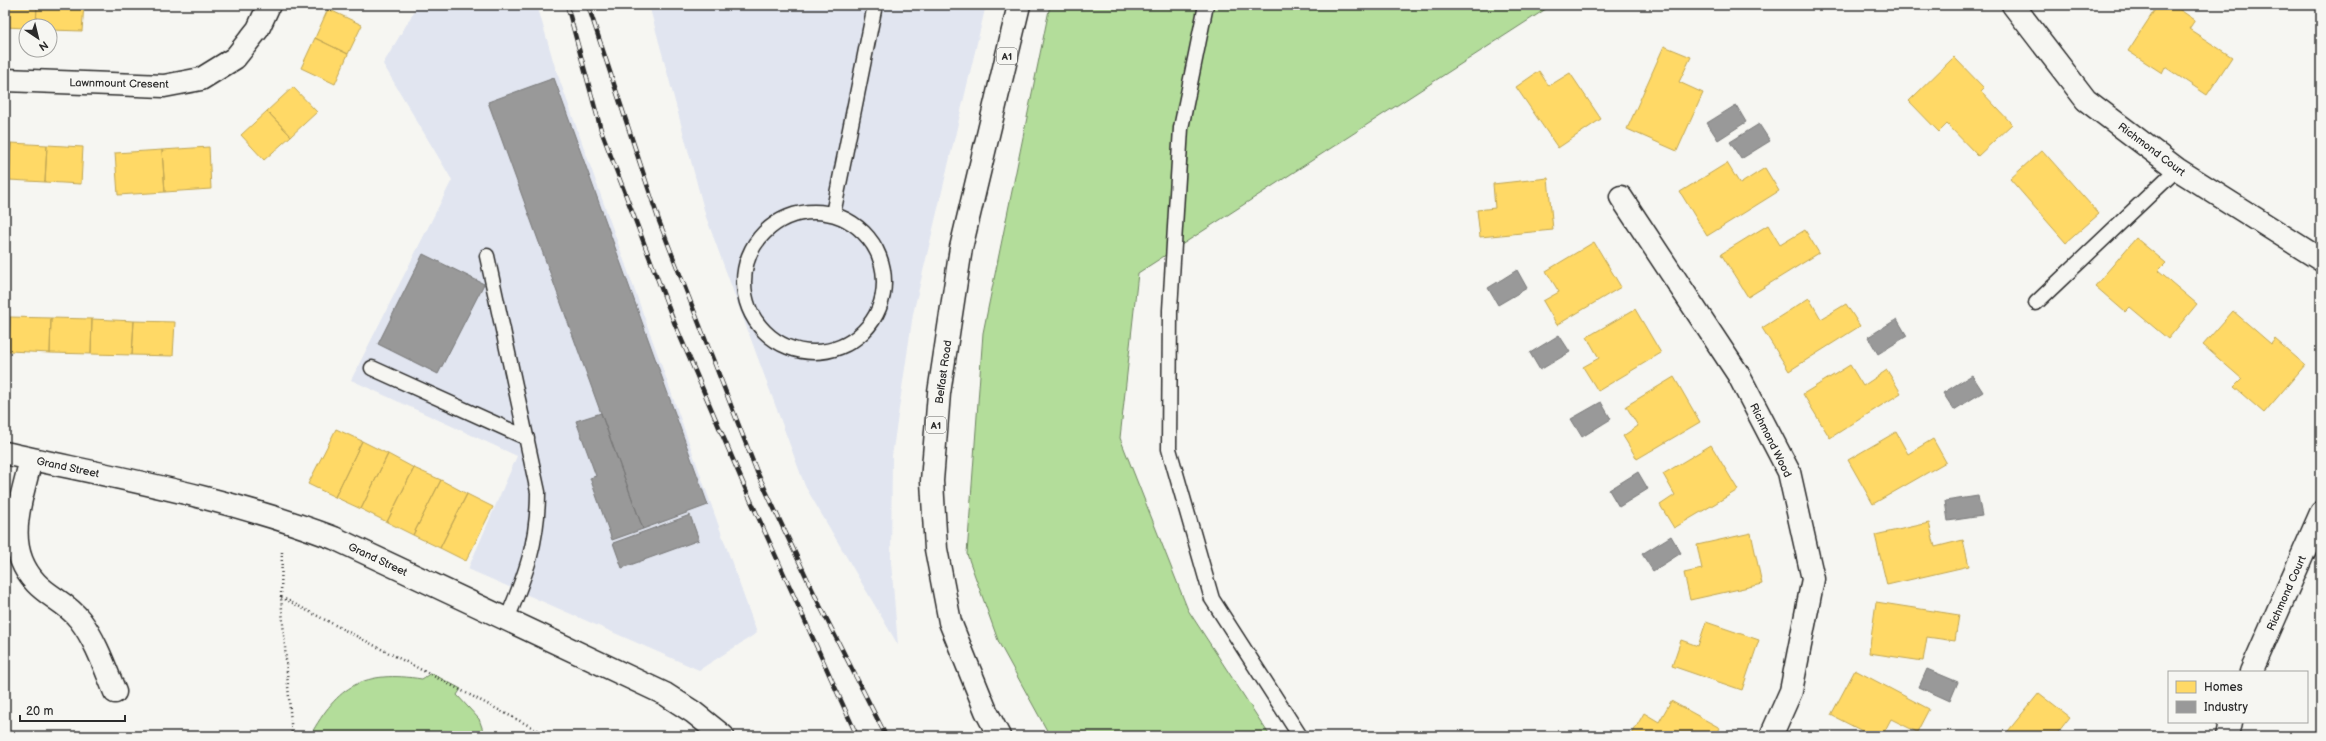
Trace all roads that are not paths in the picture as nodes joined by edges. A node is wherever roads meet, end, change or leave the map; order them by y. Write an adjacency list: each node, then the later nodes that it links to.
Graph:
1 (269, 5): 6 (main road, Lawnmount Cresent)
2 (875, 5): 9 (lane)
3 (1019, 5): 23 (main road, Belfast Road / A1)
4 (1206, 5): 24 (lane)
5 (2013, 5): 7 (main road, Richmond Court)
6 (5, 80)
7 (2177, 169): 11 (main road, Richmond Court); 12 (lane)
8 (1620, 197): 25 (main road, Richmond Wood)
9 (833, 214): 9 (lane)
10 (487, 256): 14 (lane)
11 (2321, 260)
12 (2036, 303)
13 (372, 368): 14 (lane)
14 (527, 438): 18 (lane)
15 (5, 454): 16 (main road, Grand Street)
16 (31, 459): 18 (main road, Grand Street); 20 (main road)
17 (2321, 513): 19 (main road, Richmond Court)
18 (507, 619): 22 (main road, Grand Street)
19 (2251, 671)
20 (115, 692)
21 (2230, 723): 26 (main road)
22 (720, 735)
23 (999, 736)
24 (1300, 736)
25 (1770, 736)
26 (2228, 736)

